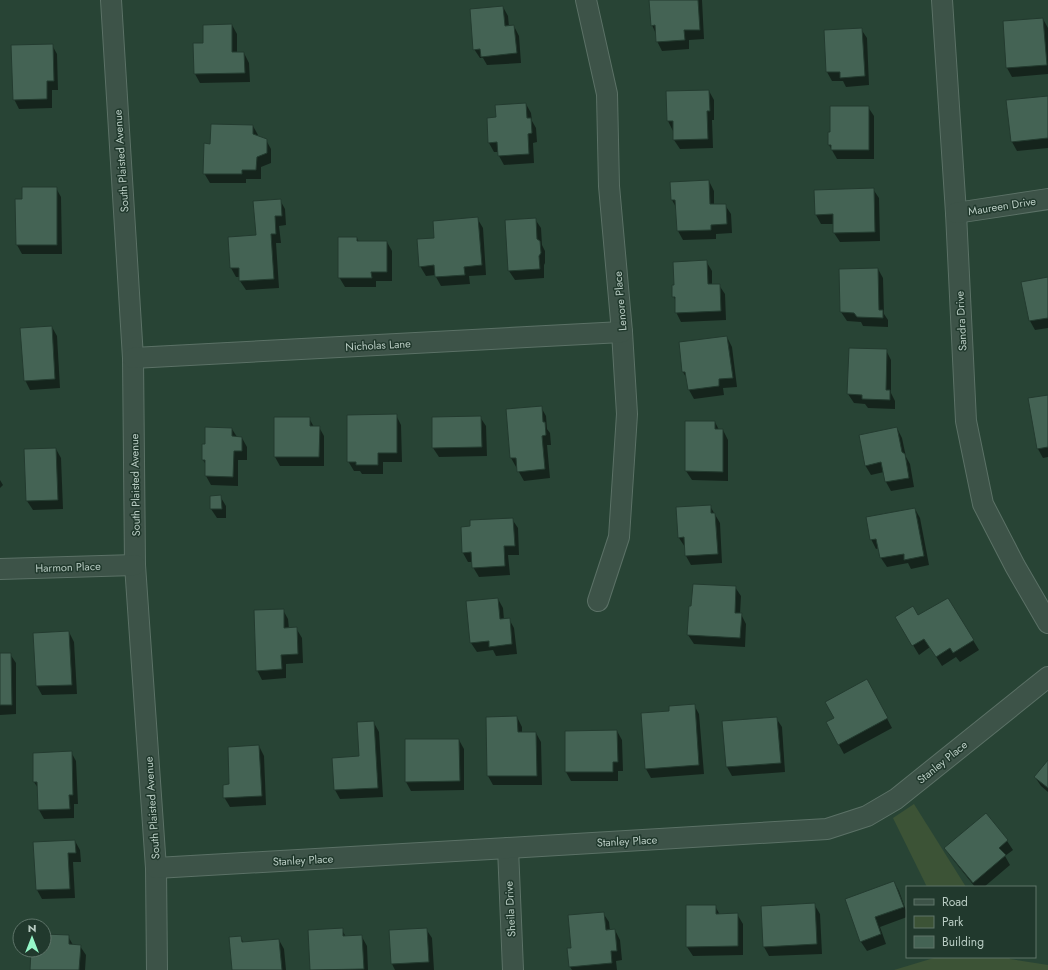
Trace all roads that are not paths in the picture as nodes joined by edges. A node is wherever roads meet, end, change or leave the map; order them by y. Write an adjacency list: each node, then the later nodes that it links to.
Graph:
1 (111, 0): 7 (street, South Plaisted Avenue)
2 (586, 0): 6 (street, Lenore Place)
3 (942, 0): 5 (street, Sandra Drive)
4 (1048, 199): 5 (street, Maureen Drive)
5 (956, 213): 11 (street, Sandra Drive)
6 (622, 332): 7 (street, Nicholas Lane); 10 (street, Lenore Place)
7 (133, 358): 8 (street, South Plaisted Avenue)
8 (135, 565): 9 (street, Harmon Place); 14 (street, South Plaisted Avenue)
9 (0, 569)
10 (598, 601)
11 (1048, 624)
12 (1048, 677): 13 (street, Stanley Place)
13 (508, 848): 14 (street, Stanley Place); 16 (street, Sheila Drive)
14 (156, 868): 15 (street, South Plaisted Avenue)
15 (157, 970)
16 (513, 970)

